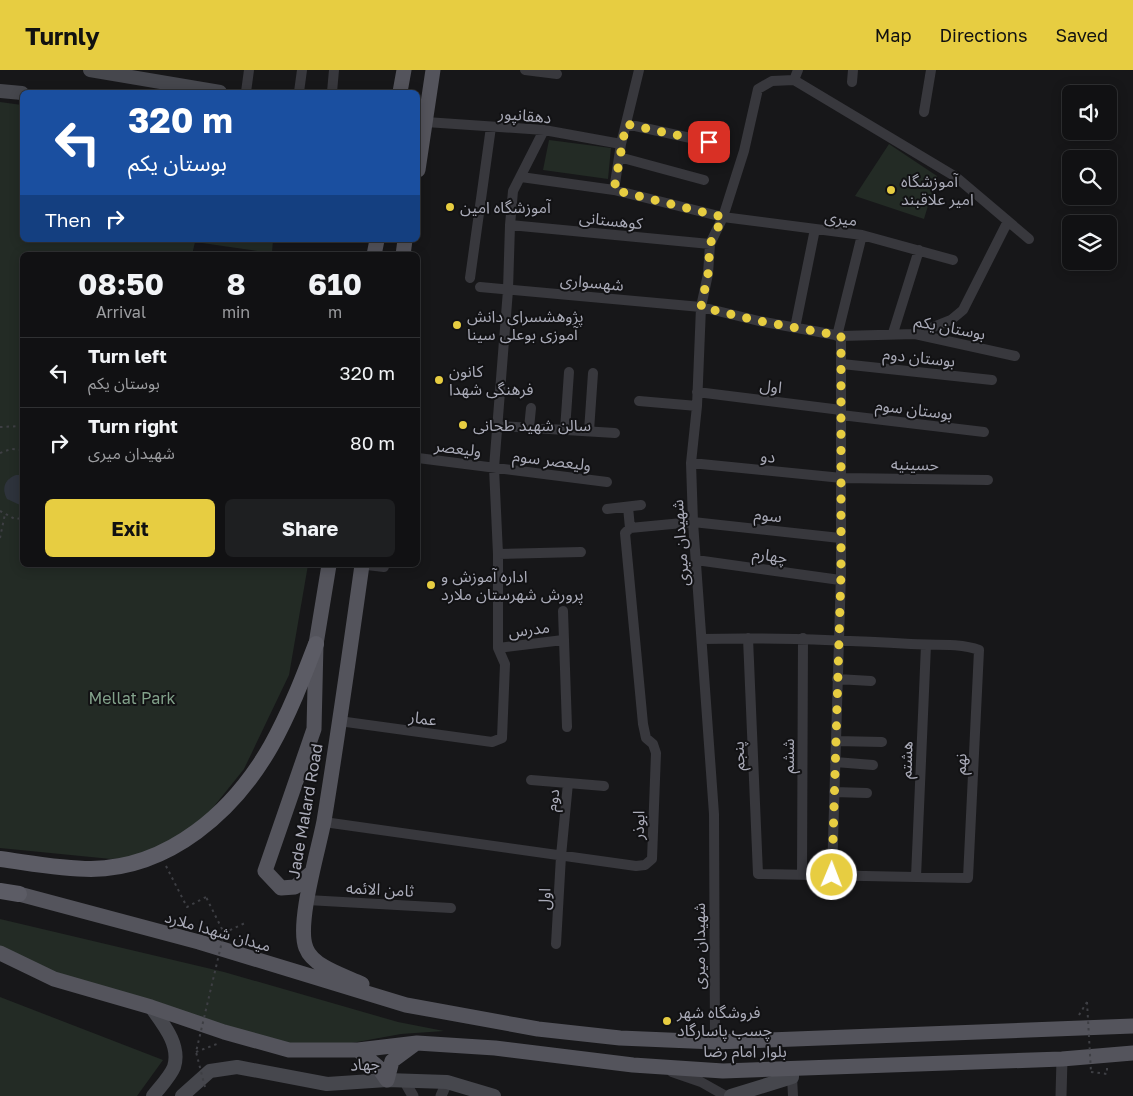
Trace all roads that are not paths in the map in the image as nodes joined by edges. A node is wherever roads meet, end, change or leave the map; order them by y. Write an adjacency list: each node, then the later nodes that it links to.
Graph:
1 (90, 70): 12 (main road)
2 (249, 70): 18 (street)
3 (302, 70): 19 (street)
4 (334, 70): 20 (street)
5 (404, 70): 21 (main road)
6 (433, 70): 25 (main road)
7 (525, 70): 13 (street)
8 (639, 70): 26 (street)
9 (766, 70): 15 (street)
10 (853, 70): 16 (street)
11 (931, 70): 24 (street)
12 (141, 74): 17 (main road)
13 (557, 74)
14 (796, 75): 15 (street); 37 (street)
15 (766, 82): 36 (street, شهیدان میری)
16 (852, 82)
17 (211, 90)
18 (246, 90)
19 (299, 90)
20 (332, 90)
21 (400, 90)
22 (0, 91): 23 (main road)
23 (20, 93)
24 (924, 112)
25 (426, 122): 27 (street, دهقانپور); 31 (main road)
26 (626, 124): 29 (street); 30 (street)
27 (491, 127): 28 (street, دهقانپور); 45 (street)
28 (544, 130): 30 (street, دهقانپور); 33 (street)
29 (709, 142)
30 (621, 144): 32 (street)
31 (420, 158)
32 (619, 158): 34 (street); 35 (street)
33 (521, 176): 35 (street, میری); 38 (street)
34 (704, 180)
35 (614, 190): 36 (street, میری)
36 (723, 217): 39 (street, میری); 42 (street, شهیدان میری)
37 (1008, 221): 41 (street); 51 (street)
38 (510, 225): 42 (street, کوهستانی); 47 (street)
39 (815, 230): 40 (street, میری); 49 (street)
40 (862, 235): 43 (street, میری); 52 (street)
41 (1029, 240)
42 (710, 244): 48 (street, شهیدان میری)
43 (919, 250): 44 (street, میری); 50 (street)
44 (953, 260)
45 (470, 278)
46 (480, 287): 47 (street, شهسواری)
47 (508, 290): 48 (street, شهسواری); 63 (street)
48 (701, 307): 49 (street, بوستان یکم); 58 (street, شهیدان میری)
49 (794, 328): 52 (street, بوستان یکم)
50 (893, 333): 51 (street, بوستان یکم); 52 (street, بوستان یکم)
51 (915, 334): 53 (street, بوستان یکم)
52 (839, 336): 54 (street)
53 (1015, 356)
54 (842, 364): 57 (street, بوستان دوم); 62 (street)
55 (569, 372): 65 (street)
56 (593, 373): 66 (street)
57 (992, 380)
58 (697, 392): 60 (street, شهیدان میری); 62 (street, اول)
59 (638, 401): 60 (street)
60 (697, 406): 70 (street, شهیدان میری)
61 (530, 408): 64 (street)
62 (841, 413): 67 (street, بوستان سوم); 72 (street)
63 (498, 426): 64 (street); 71 (street)
64 (529, 428): 65 (street)
65 (565, 430): 66 (street)
66 (589, 431): 68 (street)
67 (984, 432)
68 (615, 433)
69 (420, 458): 71 (street, ولیعصر)
70 (690, 463): 72 (street, دو); 78 (street, شهیدان میری)
71 (494, 468): 74 (street, ولیعصر سوم); 82 (street)
72 (842, 478): 73 (street, حسینیه); 80 (street)
73 (988, 480)
74 (607, 482)
75 (641, 505): 76 (street)
76 (628, 507): 77 (street); 79 (street)
77 (607, 509)
78 (693, 522): 79 (street); 80 (street, سوم); 83 (street, شهیدان میری)
79 (630, 528): 110 (street, ابوذر)
80 (840, 538): 86 (street)
81 (581, 552): 82 (street)
82 (498, 554): 95 (street)
83 (696, 560): 86 (street, چهارم); 90 (street, شهیدان میری)
84 (329, 567): 93 (main road, Jade Malard Road)
85 (362, 567): 98 (main road, Jade Malard Road)
86 (840, 580): 91 (street)
87 (562, 611): 92 (street)
88 (748, 638): 89 (street); 90 (street); 113 (street, پنجم)
89 (803, 638): 91 (street); 113 (street, ششم)
90 (702, 639): 125 (street, شهیدان میری)
91 (838, 639): 94 (street); 96 (street)
92 (563, 640): 95 (street, مدرس); 99 (street)
93 (316, 644): 111 (highway); 112 (main road, Jade Malard Road)
94 (926, 645): 115 (street, هشتم); 115 (street, نهم)
95 (498, 648): 98 (street, عمار)
96 (837, 679): 97 (street); 100 (street)
97 (871, 681)
98 (339, 722): 109 (main road, Jade Malard Road)
99 (567, 727)
100 (836, 741): 101 (street); 102 (street)
101 (882, 742)
102 (835, 762): 103 (street); 107 (street)
103 (873, 765)
104 (530, 780): 105 (street)
105 (568, 783): 106 (street, دوم); 110 (street, دوم)
106 (604, 786)
107 (834, 792): 108 (street); 114 (street)
108 (867, 793)
109 (324, 822): 110 (street, ابوذر); 112 (main road, Jade Malard Road)
110 (561, 856): 120 (street, اول)
111 (0, 859)
112 (312, 872): 118 (main road, Jade Malard Road)
113 (802, 875): 114 (street)
114 (832, 875): 115 (street)
115 (916, 877)
116 (0, 891): 117 (highway)
117 (19, 894): 122 (main road, میدان شهدا ملارد)
118 (307, 900): 119 (street, ثامن الائمه); 122 (main road, Jade Malard Road)
119 (451, 908)
120 (556, 944)
121 (0, 953): 123 (main road)
122 (406, 1005): 125 (main road, بلوار امام رضا)
123 (151, 1007): 127 (main road); 135 (main road)
124 (1133, 1026): 125 (main road, بلوار امام رضا)
125 (715, 1042)
126 (417, 1043): 127 (main road, بلوار امام رضا); 130 (main road, بلوار امام رضا); 132 (main road)
127 (358, 1050): 132 (main road)
128 (1133, 1053): 129 (main road, بلوار امام رضا)
129 (1062, 1059): 131 (main road, بلوار امام رضا); 143 (street)
130 (657, 1066): 131 (main road, بلوار امام رضا); 140 (street)
131 (792, 1073): 141 (main road); 142 (street)
132 (387, 1080): 133 (main road, جهاد); 136 (main road, جهاد)
133 (405, 1082): 134 (main road, جهاد); 137 (street)
134 (447, 1082): 138 (street); 139 (main road, جهاد)
135 (153, 1096)
136 (182, 1096)
137 (413, 1096)
138 (441, 1096)
139 (494, 1096)
140 (726, 1096)
141 (731, 1096)
142 (793, 1096)
143 (1061, 1096)

